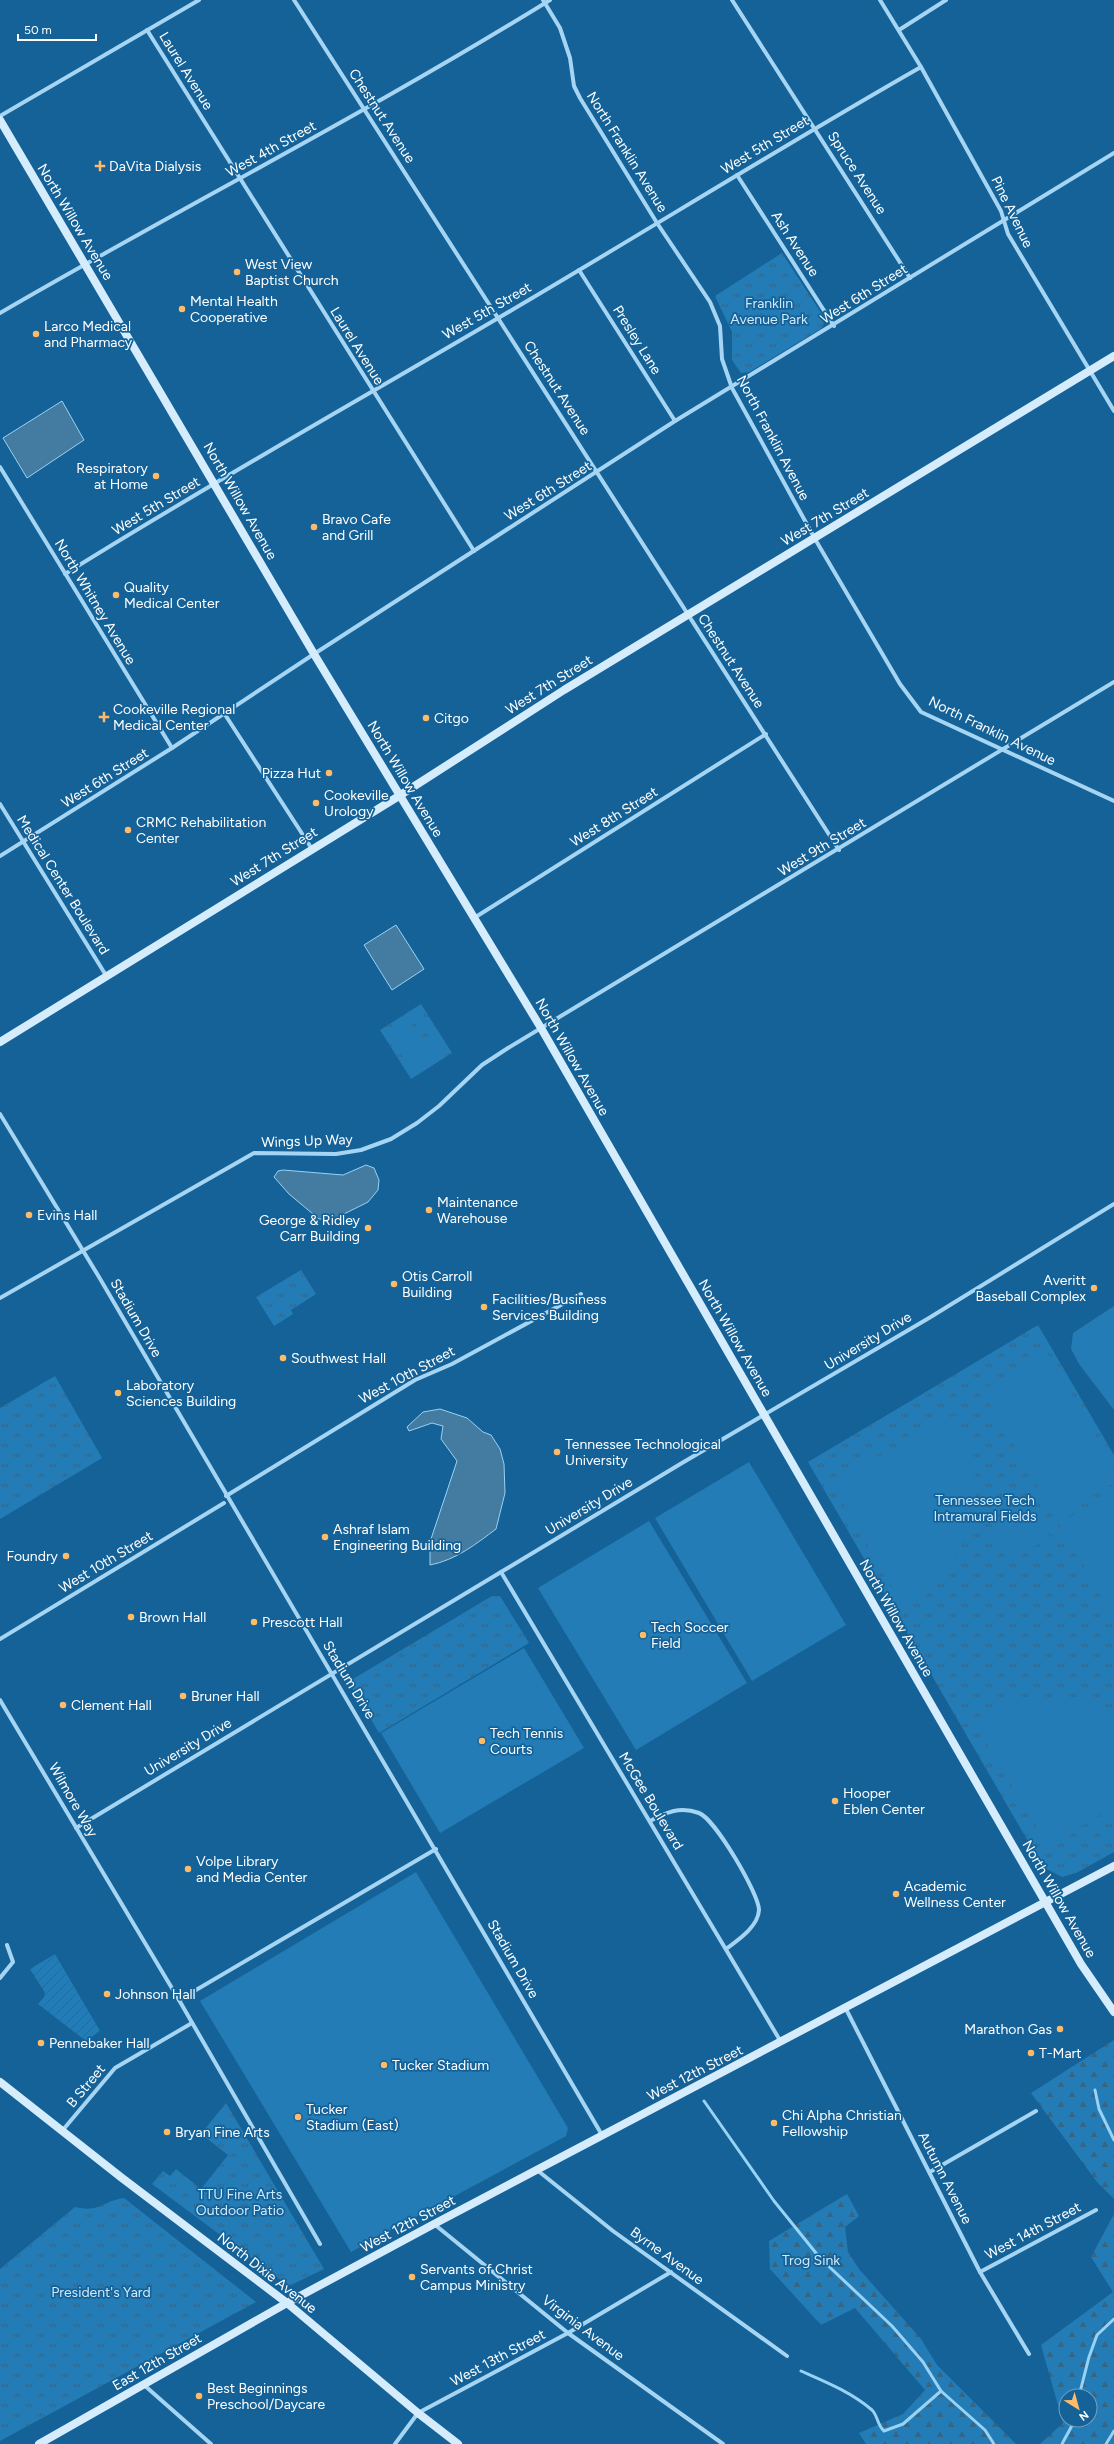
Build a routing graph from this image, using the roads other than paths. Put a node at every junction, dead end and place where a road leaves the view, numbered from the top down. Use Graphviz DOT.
graph roads {
  1 [pos="199,0"];
  2 [pos="294,0"];
  3 [pos="550,0"];
  4 [pos="732,0"];
  5 [pos="880,0"];
  6 [pos="946,0"];
  7 [pos="544,2"];
  8 [pos="147,30"];
  9 [pos="899,30"];
  10 [pos="921,67"];
  11 [pos="364,109"];
  12 [pos="0,116"];
  13 [pos="0,120"];
  14 [pos="815,128"];
  15 [pos="1114,153"];
  16 [pos="737,175"];
  17 [pos="241,179"];
  18 [pos="657,222"];
  19 [pos="1003,222"];
  20 [pos="85,263"];
  21 [pos="580,270"];
  22 [pos="910,278"];
  23 [pos="0,313"];
  24 [pos="499,318"];
  25 [pos="834,326"];
  26 [pos="1114,356"];
  27 [pos="1089,371"];
  28 [pos="732,388"];
  29 [pos="372,391"];
  30 [pos="1114,411"];
  31 [pos="675,421"];
  32 [pos="0,467"];
  33 [pos="598,472"];
  34 [pos="214,483"];
  35 [pos="815,538"];
  36 [pos="474,551"];
  37 [pos="65,574"];
  38 [pos="688,616"];
  39 [pos="314,654"];
  40 [pos="1114,682"];
  41 [pos="224,713"];
  42 [pos="766,734"];
  43 [pos="172,748"];
  44 [pos="1003,750"];
  45 [pos="399,796"];
  46 [pos="1114,801"];
  47 [pos="0,804"];
  48 [pos="23,842"];
  49 [pos="312,849"];
  50 [pos="839,850"];
  51 [pos="0,856"];
  52 [pos="474,918"];
  53 [pos="107,977"];
  54 [pos="541,1028"];
  55 [pos="0,1042"];
  56 [pos="0,1114"];
  57 [pos="1114,1204"];
  58 [pos="84,1251"];
  59 [pos="581,1294"];
  60 [pos="0,1298"];
  61 [pos="764,1415"];
  62 [pos="226,1496"];
  63 [pos="224,1503"];
  64 [pos="501,1572"];
  65 [pos="0,1640"];
  66 [pos="333,1673"];
  67 [pos="0,1700"];
  68 [pos="650,1821"];
  69 [pos="76,1828"];
  70 [pos="436,1849"];
  71 [pos="1114,1866"];
  72 [pos="1045,1901"];
  73 [pos="7,1945"];
  74 [pos="726,1949"];
  75 [pos="0,1978"];
  76 [pos="179,2000"];
  77 [pos="846,2009"];
  78 [pos="1114,2012"];
  79 [pos="192,2022"];
  80 [pos="781,2042"];
  81 [pos="0,2082"];
  82 [pos="1036,2111"];
  83 [pos="62,2132"];
  84 [pos="602,2135"];
  85 [pos="537,2170"];
  86 [pos="930,2172"];
  87 [pos="1096,2210"];
  88 [pos="434,2224"];
  89 [pos="320,2244"];
  90 [pos="671,2272"];
  91 [pos="980,2272"];
  92 [pos="287,2303"];
  93 [pos="568,2333"];
  94 [pos="1029,2354"];
  95 [pos="787,2356"];
  96 [pos="143,2385"];
  97 [pos="418,2413"];
  98 [pos="38,2444"];
  99 [pos="211,2444"];
  100 [pos="395,2444"];
  101 [pos="458,2444"];
  102 [pos="723,2444"];
  1 -- 8 [label="street"];
  2 -- 11 [label="street, Chestnut Avenue"];
  3 -- 7 [label="street, West 4th Street"];
  4 -- 14 [label="street, Spruce Avenue"];
  5 -- 9 [label="street, Pine Avenue"];
  6 -- 9 [label="street"];
  7 -- 11 [label="street, West 4th Street"];
  7 -- 18 [label="street, North Franklin Avenue"];
  8 -- 12 [label="street"];
  8 -- 17 [label="street, Laurel Avenue"];
  9 -- 10 [label="street, Pine Avenue"];
  10 -- 14 [label="street, West 5th Street"];
  10 -- 19 [label="street, Pine Avenue"];
  11 -- 17 [label="street, West 4th Street"];
  11 -- 24 [label="street, Chestnut Avenue"];
  13 -- 20 [label="street, North Willow Avenue"];
  14 -- 16 [label="street, West 5th Street"];
  14 -- 22 [label="street, Spruce Avenue"];
  15 -- 19 [label="street, West 6th Street"];
  16 -- 18 [label="street, West 5th Street"];
  16 -- 25 [label="street, Ash Avenue"];
  17 -- 20 [label="street, West 4th Street"];
  17 -- 29 [label="street, Laurel Avenue"];
  18 -- 21 [label="street, West 5th Street"];
  18 -- 28 [label="street, North Franklin Avenue"];
  19 -- 22 [label="street, West 6th Street"];
  19 -- 27 [label="street, Pine Avenue"];
  20 -- 23 [label="street, West 4th Street"];
  20 -- 34 [label="street, North Willow Avenue"];
  21 -- 24 [label="street, West 5th Street"];
  21 -- 31 [label="street, Presley Lane"];
  22 -- 25 [label="street, West 6th Street"];
  24 -- 29 [label="street, West 5th Street"];
  24 -- 33 [label="street, Chestnut Avenue"];
  25 -- 28 [label="street, West 6th Street"];
  26 -- 27 [label="street, West 7th Street"];
  27 -- 30 [label="street, Pine Avenue"];
  27 -- 35 [label="street, West 7th Street"];
  28 -- 31 [label="street, West 6th Street"];
  28 -- 35 [label="street, North Franklin Avenue"];
  29 -- 34 [label="street, West 5th Street"];
  29 -- 36 [label="street, Laurel Avenue"];
  31 -- 33 [label="street, West 6th Street"];
  32 -- 37 [label="street, North Whitney Avenue"];
  33 -- 36 [label="street, West 6th Street"];
  33 -- 38 [label="street, Chestnut Avenue"];
  34 -- 37 [label="street, West 5th Street"];
  34 -- 39 [label="street, North Willow Avenue"];
  35 -- 38 [label="street, West 7th Street"];
  35 -- 44 [label="street, North Franklin Avenue"];
  36 -- 39 [label="street, West 6th Street"];
  37 -- 43 [label="street, North Whitney Avenue"];
  38 -- 42 [label="street, Chestnut Avenue"];
  38 -- 45 [label="street, West 7th Street"];
  39 -- 41 [label="street, West 6th Street"];
  39 -- 45 [label="street, North Willow Avenue"];
  40 -- 44 [label="street, West 9th Street"];
  41 -- 43 [label="street, West 6th Street"];
  41 -- 49 [label="street"];
  42 -- 50 [label="street, Chestnut Avenue"];
  42 -- 52 [label="street, West 8th Street"];
  43 -- 48 [label="street, West 6th Street"];
  44 -- 46 [label="street, North Franklin Avenue"];
  44 -- 50 [label="street, West 9th Street"];
  45 -- 49 [label="street, West 7th Street"];
  45 -- 52 [label="street, North Willow Avenue"];
  47 -- 48 [label="street, Medical Center Boulevard"];
  48 -- 51 [label="street, West 6th Street"];
  48 -- 53 [label="street, Medical Center Boulevard"];
  49 -- 53 [label="street, West 7th Street"];
  50 -- 54 [label="street, West 9th Street"];
  52 -- 54 [label="street, North Willow Avenue"];
  53 -- 55 [label="street, West 7th Street"];
  54 -- 58 [label="street, Wings Up Way"];
  54 -- 61 [label="street, North Willow Avenue"];
  56 -- 58 [label="street, Stadium Drive"];
  57 -- 61 [label="street, University Drive"];
  58 -- 60 [label="street, Wings Up Way"];
  58 -- 62 [label="street, Stadium Drive"];
  59 -- 62 [label="street, West 10th Street"];
  61 -- 64 [label="street, University Drive"];
  61 -- 72 [label="street, North Willow Avenue"];
  62 -- 66 [label="street, Stadium Drive"];
  63 -- 65 [label="street, West 10th Street"];
  64 -- 66 [label="street, University Drive"];
  64 -- 68 [label="street, McGee Boulevard"];
  66 -- 69 [label="street, University Drive"];
  66 -- 70 [label="street, Stadium Drive"];
  67 -- 69 [label="street, Wilmore Way"];
  68 -- 74 [label="street, McGee Boulevard"];
  68 -- 74 [label="street"];
  69 -- 76 [label="street, Wilmore Way"];
  70 -- 76 [label="street"];
  70 -- 84 [label="street, Stadium Drive"];
  71 -- 72 [label="street, West 12th Street"];
  72 -- 77 [label="street, West 12th Street"];
  72 -- 78 [label="street, North Willow Avenue"];
  73 -- 75 [label="street"];
  74 -- 80 [label="street, McGee Boulevard"];
  76 -- 79 [label="street, Wilmore Way"];
  77 -- 80 [label="street, West 12th Street"];
  77 -- 86 [label="street, Autumn Avenue"];
  79 -- 83 [label="street, B Street"];
  79 -- 89 [label="street, Wilmore Way"];
  80 -- 84 [label="street, West 12th Street"];
  81 -- 83 [label="street, North Dixie Avenue"];
  82 -- 86 [label="street"];
  83 -- 92 [label="street, North Dixie Avenue"];
  84 -- 85 [label="street, West 12th Street"];
  85 -- 88 [label="street, West 12th Street"];
  85 -- 90 [label="street, Byrne Avenue"];
  86 -- 91 [label="street, Autumn Avenue"];
  87 -- 91 [label="street, West 14th Street"];
  88 -- 92 [label="street, West 12th Street"];
  88 -- 93 [label="street, Virginia Avenue"];
  90 -- 93 [label="street, West 13th Street"];
  90 -- 95 [label="street, Byrne Avenue"];
  91 -- 94 [label="street, Autumn Avenue"];
  92 -- 96 [label="street, East 12th Street"];
  92 -- 97 [label="street, North Dixie Avenue"];
  93 -- 97 [label="street, West 13th Street"];
  93 -- 102 [label="street, Virginia Avenue"];
  96 -- 98 [label="street, East 12th Street"];
  96 -- 99 [label="street"];
  97 -- 100 [label="street"];
  97 -- 101 [label="street, North Dixie Avenue"];
}
